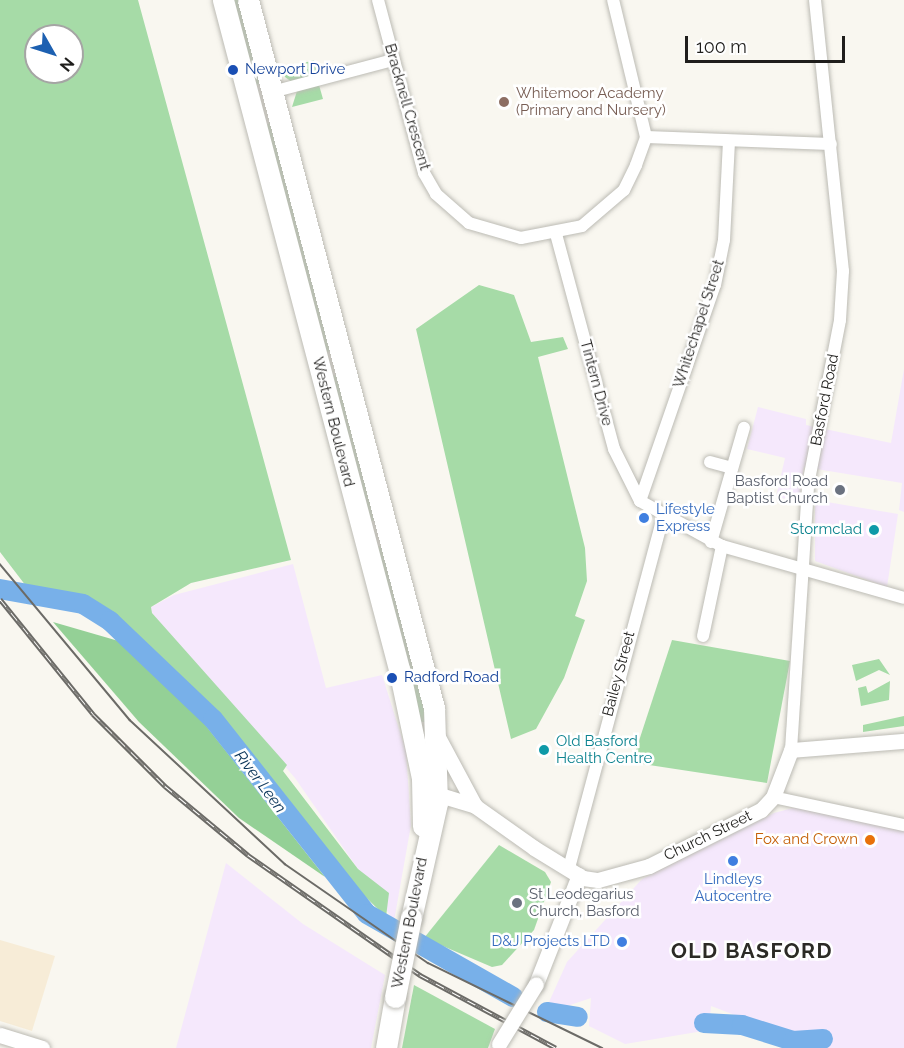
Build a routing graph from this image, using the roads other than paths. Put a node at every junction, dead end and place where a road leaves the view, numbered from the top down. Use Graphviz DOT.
graph roads {
  1 [pos="223,0"];
  2 [pos="249,0"];
  3 [pos="378,0"];
  4 [pos="815,0"];
  5 [pos="616,1"];
  6 [pos="393,60"];
  7 [pos="272,92"];
  8 [pos="248,96"];
  9 [pos="646,137"];
  10 [pos="729,141"];
  11 [pos="831,144"];
  12 [pos="556,234"];
  13 [pos="341,353"];
  14 [pos="317,359"];
  15 [pos="744,428"];
  16 [pos="710,462"];
  17 [pos="732,468"];
  18 [pos="640,501"];
  19 [pos="663,516"];
  20 [pos="387,529"];
  21 [pos="362,536"];
  22 [pos="716,544"];
  23 [pos="803,569"];
  24 [pos="904,598"];
  25 [pos="704,636"];
  26 [pos="438,737"];
  27 [pos="904,741"];
  28 [pos="791,750"];
  29 [pos="772,797"];
  30 [pos="437,803"];
  31 [pos="475,806"];
  32 [pos="904,825"];
  33 [pos="424,848"];
  34 [pos="574,872"];
  35 [pos="0,1035"];
  36 [pos="498,1046"];
  37 [pos="42,1048"];
  38 [pos="386,1048"];
  1 -- 8 [label="highway, Western Boulevard"];
  2 -- 7 [label="highway, Western Boulevard"];
  3 -- 6 [label="street, Bracknell Crescent"];
  4 -- 11 [label="street, Basford Road"];
  5 -- 9 [label="street"];
  6 -- 7 [label="street"];
  6 -- 12 [label="street, Bracknell Crescent"];
  7 -- 8 [label="highway"];
  7 -- 13 [label="highway, Western Boulevard"];
  8 -- 14 [label="highway, Western Boulevard"];
  9 -- 10 [label="street"];
  9 -- 12 [label="street, Bracknell Crescent"];
  10 -- 11 [label="street"];
  10 -- 18 [label="street, Whitechapel Street"];
  11 -- 23 [label="street, Basford Road"];
  12 -- 18 [label="street, Tintern Drive"];
  13 -- 14 [label="highway"];
  13 -- 20 [label="highway, Western Boulevard"];
  14 -- 21 [label="highway, Western Boulevard"];
  15 -- 17 [label="street"];
  16 -- 17 [label="street"];
  17 -- 22 [label="street"];
  18 -- 19 [label="street"];
  19 -- 22 [label="street"];
  19 -- 34 [label="street, Bailey Street"];
  20 -- 21 [label="highway"];
  20 -- 26 [label="highway, Western Boulevard"];
  21 -- 33 [label="highway, Western Boulevard"];
  22 -- 23 [label="street"];
  22 -- 25 [label="street"];
  23 -- 24 [label="street"];
  23 -- 28 [label="street, Basford Road"];
  26 -- 30 [label="highway, Western Boulevard"];
  26 -- 31 [label="street, Western Boulevard"];
  27 -- 28 [label="street"];
  28 -- 29 [label="street, Basford Road"];
  29 -- 32 [label="street"];
  29 -- 34 [label="street, Church Street"];
  30 -- 31 [label="street, Western Boulevard"];
  30 -- 33 [label="highway, Western Boulevard"];
  31 -- 34 [label="street, Western Boulevard"];
  33 -- 38 [label="highway, Western Boulevard, bridge"];
  34 -- 36 [label="street, bridge"];
  35 -- 37 [label="street"];
}
